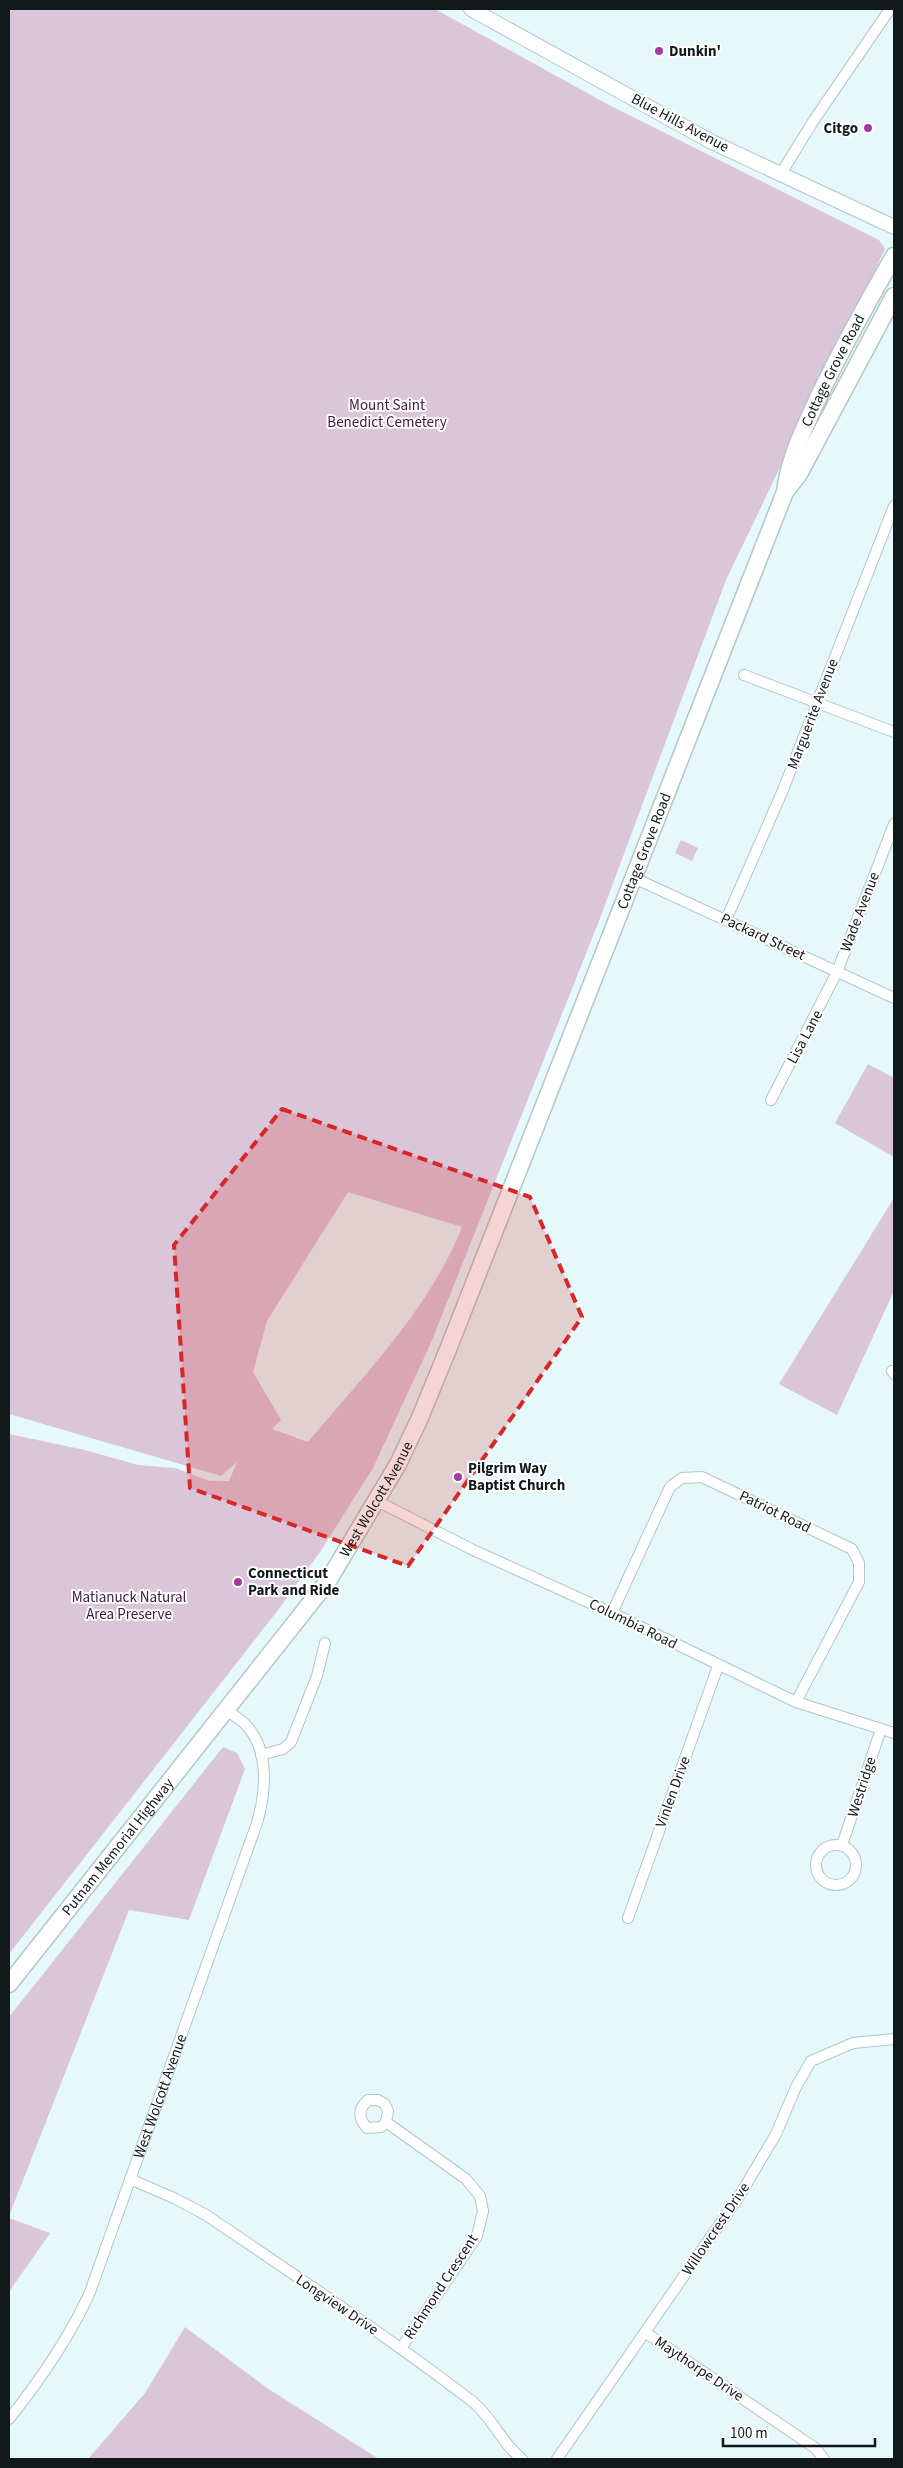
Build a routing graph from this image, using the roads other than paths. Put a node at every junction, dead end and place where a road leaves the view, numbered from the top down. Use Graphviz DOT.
graph roads {
  1 [pos="471,9"];
  2 [pos="890,9"];
  3 [pos="780,175"];
  4 [pos="894,227"];
  5 [pos="894,256"];
  6 [pos="894,296"];
  7 [pos="784,492"];
  8 [pos="894,506"];
  9 [pos="744,675"];
  10 [pos="817,702"];
  11 [pos="894,732"];
  12 [pos="894,824"];
  13 [pos="632,877"];
  14 [pos="726,920"];
  15 [pos="837,972"];
  16 [pos="894,998"];
  17 [pos="771,1100"];
  18 [pos="503,1208"];
  19 [pos="376,1501"];
  20 [pos="612,1613"];
  21 [pos="325,1643"];
  22 [pos="718,1666"];
  23 [pos="796,1702"];
  24 [pos="226,1710"];
  25 [pos="881,1729"];
  26 [pos="894,1734"];
  27 [pos="260,1755"];
  28 [pos="842,1845"];
  29 [pos="628,1918"];
  30 [pos="9,1984"];
  31 [pos="894,2039"];
  32 [pos="386,2122"];
  33 [pos="130,2179"];
  34 [pos="646,2333"];
  35 [pos="401,2348"];
  36 [pos="9,2419"];
  37 [pos="522,2459"];
  38 [pos="556,2459"];
  39 [pos="824,2459"];
  1 -- 3 [label="main road, Blue Hills Avenue"];
  2 -- 3 [label="street"];
  3 -- 4 [label="main road, Blue Hills Avenue"];
  5 -- 7 [label="main road, Cottage Grove Road"];
  6 -- 7 [label="main road, Cottage Grove Road"];
  7 -- 13 [label="main road, Cottage Grove Road"];
  8 -- 10 [label="street, Marguerite Avenue"];
  9 -- 10 [label="street"];
  10 -- 11 [label="street"];
  10 -- 14 [label="street, Marguerite Avenue"];
  12 -- 15 [label="street, Wade Avenue"];
  13 -- 14 [label="street, Packard Street"];
  13 -- 18 [label="main road, Cottage Grove Road"];
  14 -- 15 [label="street, Packard Street"];
  15 -- 16 [label="street, Packard Street"];
  15 -- 17 [label="street, Lisa Lane"];
  18 -- 19 [label="main road, West Wolcott Avenue"];
  19 -- 20 [label="street, Columbia Road"];
  19 -- 24 [label="main road, West Wolcott Avenue"];
  20 -- 22 [label="street, Columbia Road"];
  20 -- 23 [label="street, Patriot Road"];
  21 -- 27 [label="street"];
  22 -- 23 [label="street, Columbia Road"];
  22 -- 29 [label="street, Vinlen Drive"];
  23 -- 25 [label="street, Columbia Road"];
  24 -- 27 [label="street, West Wolcott Avenue"];
  24 -- 30 [label="main road, Putnam Memorial Highway"];
  25 -- 26 [label="street, Columbia Road"];
  25 -- 28 [label="street, Westridge"];
  27 -- 33 [label="street, West Wolcott Avenue"];
  28 -- 28 [label="street"];
  31 -- 34 [label="street, Willowcrest Drive"];
  32 -- 35 [label="street, Richmond Crescent"];
  33 -- 35 [label="street, Longview Drive"];
  33 -- 36 [label="street, West Wolcott Avenue"];
  34 -- 38 [label="street, Willowcrest Drive"];
  34 -- 39 [label="street, Maythorpe Drive"];
  35 -- 37 [label="street, Longview Drive"];
}
